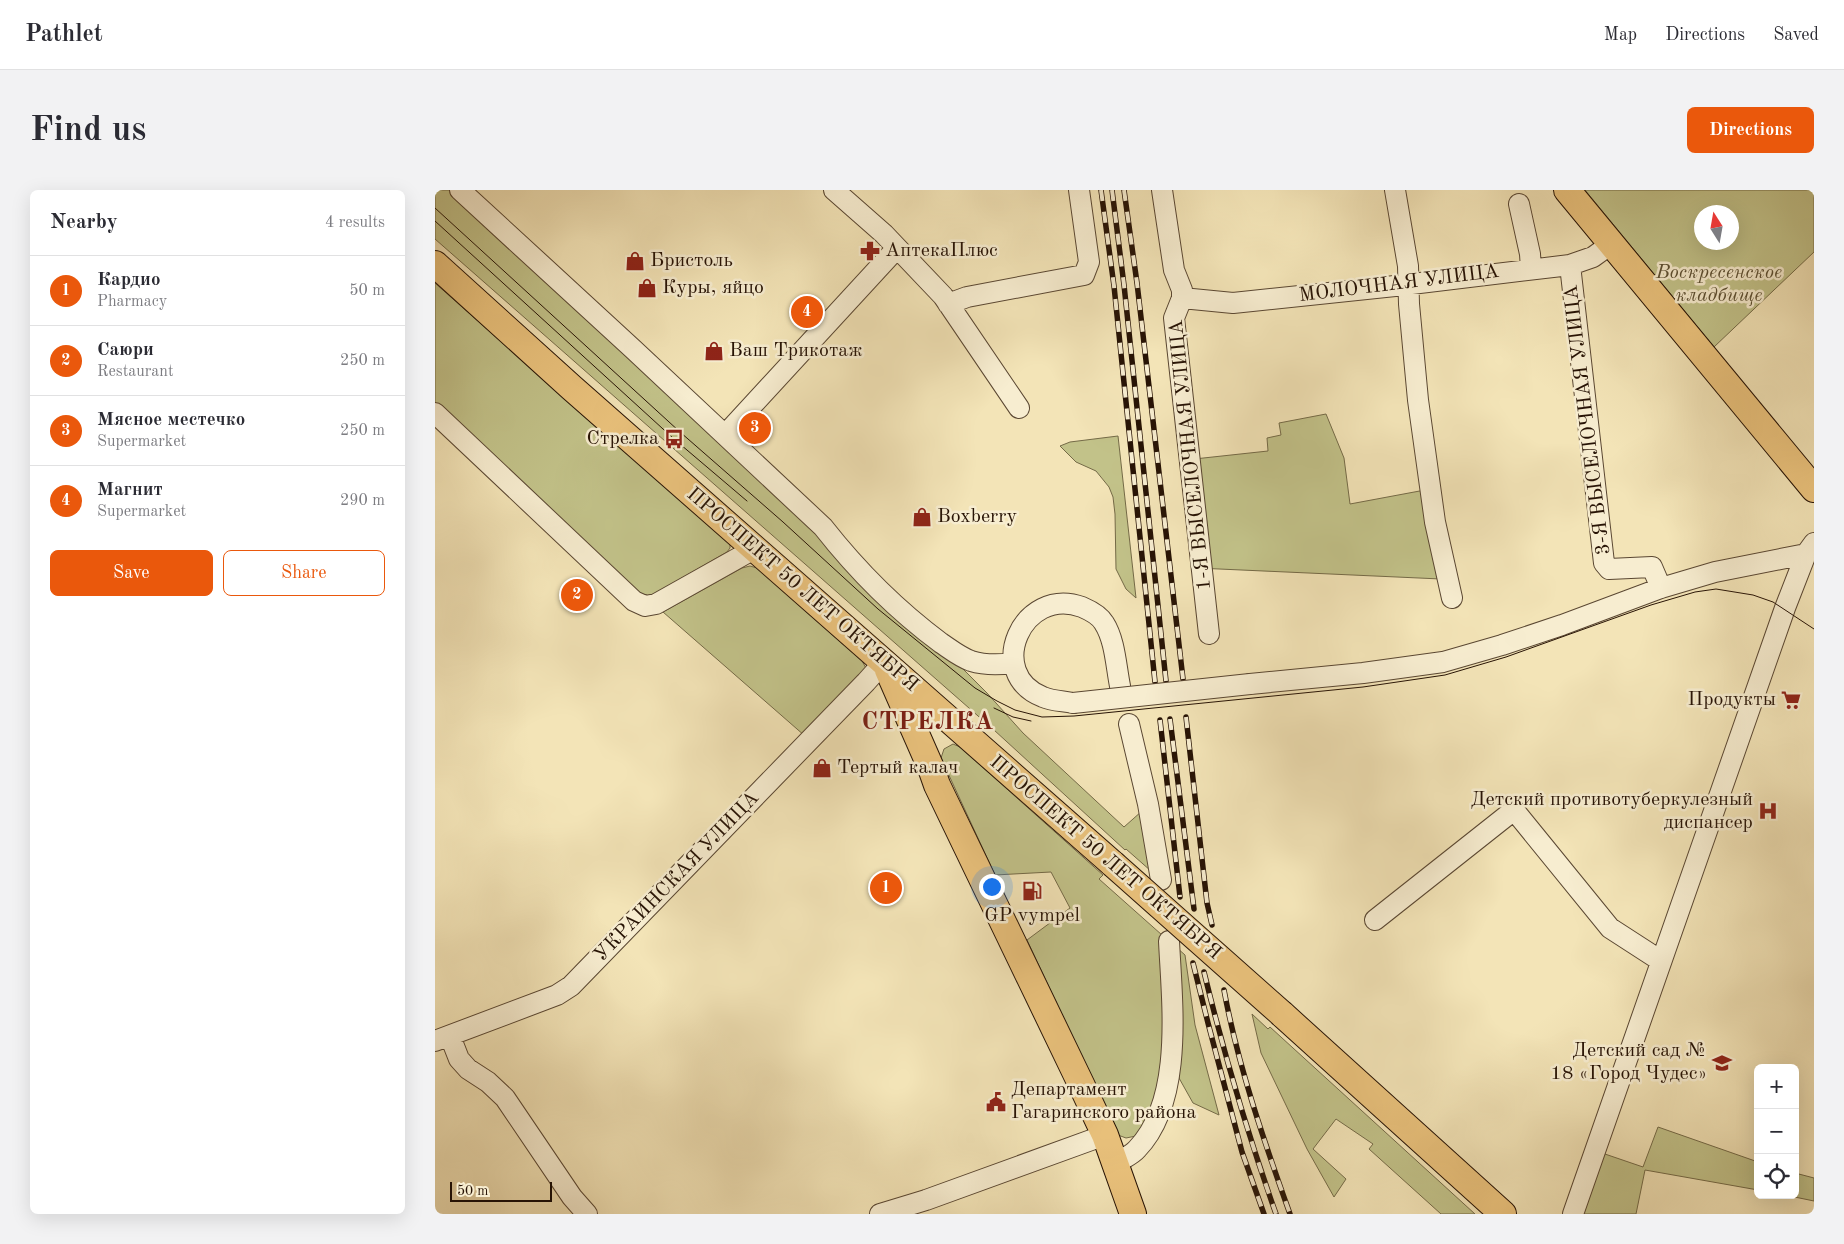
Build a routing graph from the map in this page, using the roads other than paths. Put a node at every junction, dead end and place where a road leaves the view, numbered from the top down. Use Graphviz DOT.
graph roads {
  1 [pos="460,190"];
  2 [pos="834,190"];
  3 [pos="1079,190"];
  4 [pos="1162,190"];
  5 [pos="1395,190"];
  6 [pos="1567,190"];
  7 [pos="1519,204"];
  8 [pos="1611,244"];
  9 [pos="897,248"];
  10 [pos="435,264"];
  11 [pos="1569,264"];
  12 [pos="1531,269"];
  13 [pos="1409,284"];
  14 [pos="1182,298"];
  15 [pos="949,304"];
  16 [pos="1019,408"];
  17 [pos="435,413"];
  18 [pos="725,435"];
  19 [pos="1814,489"];
  20 [pos="755,549"];
  21 [pos="1810,549"];
  22 [pos="1661,588"];
  23 [pos="1452,598"];
  24 [pos="1209,634"];
  25 [pos="884,662"];
  26 [pos="1013,663"];
  27 [pos="1120,686"];
  28 [pos="1129,724"];
  29 [pos="971,739"];
  30 [pos="931,768"];
  31 [pos="1161,880"];
  32 [pos="1375,920"];
  33 [pos="1169,941"];
  34 [pos="1661,961"];
  35 [pos="442,1038"];
  36 [pos="1105,1135"];
  37 [pos="1115,1164"];
  38 [pos="587,1214"];
  39 [pos="880,1214"];
  40 [pos="1133,1214"];
  41 [pos="1503,1214"];
  42 [pos="1573,1214"];
  1 -- 18 [label="street"];
  2 -- 9 [label="street"];
  3 -- 15 [label="street"];
  4 -- 14 [label="street, 1-Я ВЫСЕЛОЧНАЯ УЛИЦА"];
  5 -- 13 [label="street"];
  6 -- 8 [label="main road"];
  7 -- 12 [label="street"];
  8 -- 11 [label="street, МОЛОЧНАЯ УЛИЦА"];
  8 -- 19 [label="main road"];
  9 -- 15 [label="street"];
  9 -- 18 [label="street"];
  10 -- 20 [label="main road, ПРОСПЕКТ 50 ЛЕТ ОКТЯБРЯ"];
  11 -- 12 [label="street, МОЛОЧНАЯ УЛИЦА"];
  11 -- 22 [label="street, 3-Я ВЫСЕЛОЧНАЯ УЛИЦА"];
  12 -- 13 [label="street, МОЛОЧНАЯ УЛИЦА"];
  13 -- 14 [label="street, МОЛОЧНАЯ УЛИЦА"];
  13 -- 23 [label="street"];
  14 -- 24 [label="street, 1-Я ВЫСЕЛОЧНАЯ УЛИЦА"];
  15 -- 16 [label="street"];
  17 -- 20 [label="street"];
  18 -- 26 [label="street"];
  20 -- 25 [label="main road, ПРОСПЕКТ 50 ЛЕТ ОКТЯБРЯ"];
  21 -- 22 [label="street"];
  21 -- 34 [label="street"];
  22 -- 26 [label="street, bridge"];
  25 -- 29 [label="main road, ПРОСПЕКТ 50 ЛЕТ ОКТЯБРЯ"];
  25 -- 30 [label="main road"];
  25 -- 35 [label="street, УКРАИНСКАЯ УЛИЦА"];
  26 -- 27 [label="street"];
  28 -- 31 [label="street"];
  29 -- 30 [label="main road"];
  29 -- 41 [label="main road, ПРОСПЕКТ 50 ЛЕТ ОКТЯБРЯ, bridge"];
  30 -- 36 [label="main road"];
  32 -- 34 [label="street"];
  33 -- 37 [label="street"];
  34 -- 42 [label="street"];
  35 -- 38 [label="street"];
  36 -- 37 [label="main road"];
  36 -- 39 [label="street"];
  37 -- 40 [label="main road"];
}
